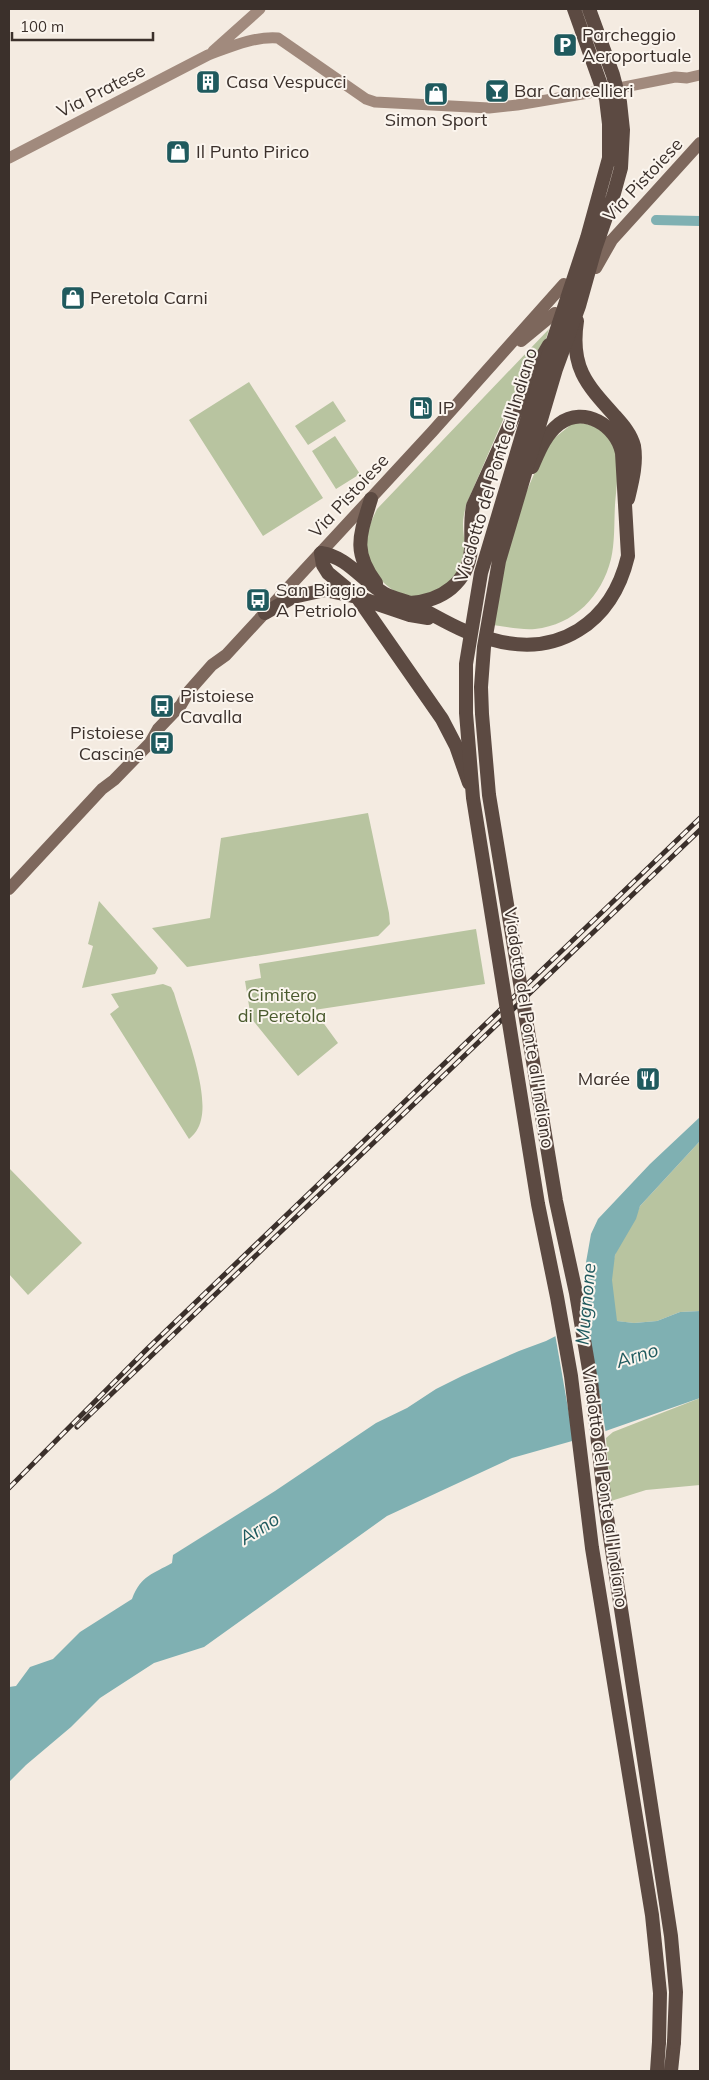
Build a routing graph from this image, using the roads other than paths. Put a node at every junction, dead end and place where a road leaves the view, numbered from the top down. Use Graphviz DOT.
graph roads {
  1 [pos="260,9"];
  2 [pos="574,9"];
  3 [pos="589,9"];
  4 [pos="208,55"];
  5 [pos="700,75"];
  6 [pos="619,88"];
  7 [pos="594,92"];
  8 [pos="700,143"];
  9 [pos="9,158"];
  10 [pos="596,268"];
  11 [pos="564,284"];
  12 [pos="579,306"];
  13 [pos="555,313"];
  14 [pos="554,336"];
  15 [pos="497,360"];
  16 [pos="628,474"];
  17 [pos="371,500"];
  18 [pos="516,503"];
  19 [pos="321,553"];
  20 [pos="384,594"];
  21 [pos="357,597"];
  22 [pos="409,603"];
  23 [pos="266,613"];
  24 [pos="442,621"];
  25 [pos="465,631"];
  26 [pos="490,639"];
  27 [pos="473,798"];
  28 [pos="9,888"];
  29 [pos="657,2071"];
  30 [pos="672,2071"];
  1 -- 4 [label="street, Via Pratese"];
  2 -- 14 [label="highway, Viadotto del Ponte all'Indiano, bridge"];
  3 -- 12 [label="highway, Viadotto del Ponte all'Indiano, bridge"];
  4 -- 7 [label="street, Via Pratese"];
  4 -- 9 [label="street, Via Pratese"];
  5 -- 6 [label="street"];
  8 -- 10 [label="main road, Via Pistoiese"];
  11 -- 15 [label="main road, Via Pistoiese"];
  12 -- 16 [label="highway, bridge"];
  12 -- 18 [label="highway, Viadotto del Ponte all'Indiano, bridge"];
  13 -- 15 [label="main road, Via Pistoiese"];
  14 -- 22 [label="highway, bridge"];
  14 -- 27 [label="highway, Viadotto del Ponte all'Indiano, bridge"];
  15 -- 17 [label="main road, Via Pistoiese"];
  16 -- 18 [label="highway, bridge"];
  16 -- 26 [label="highway"];
  17 -- 19 [label="main road, Via Pistoiese"];
  17 -- 20 [label="highway"];
  18 -- 30 [label="highway, Viadotto del Ponte all'Indiano, bridge"];
  19 -- 20 [label="highway"];
  19 -- 21 [label="highway"];
  19 -- 23 [label="main road, Via Pistoiese"];
  20 -- 22 [label="highway"];
  21 -- 23 [label="highway"];
  21 -- 24 [label="highway"];
  21 -- 27 [label="highway, bridge"];
  22 -- 24 [label="highway"];
  23 -- 28 [label="main road, Via Pistoiese"];
  24 -- 25 [label="highway"];
  27 -- 29 [label="highway, Viadotto del Ponte all'Indiano, bridge"];
}
